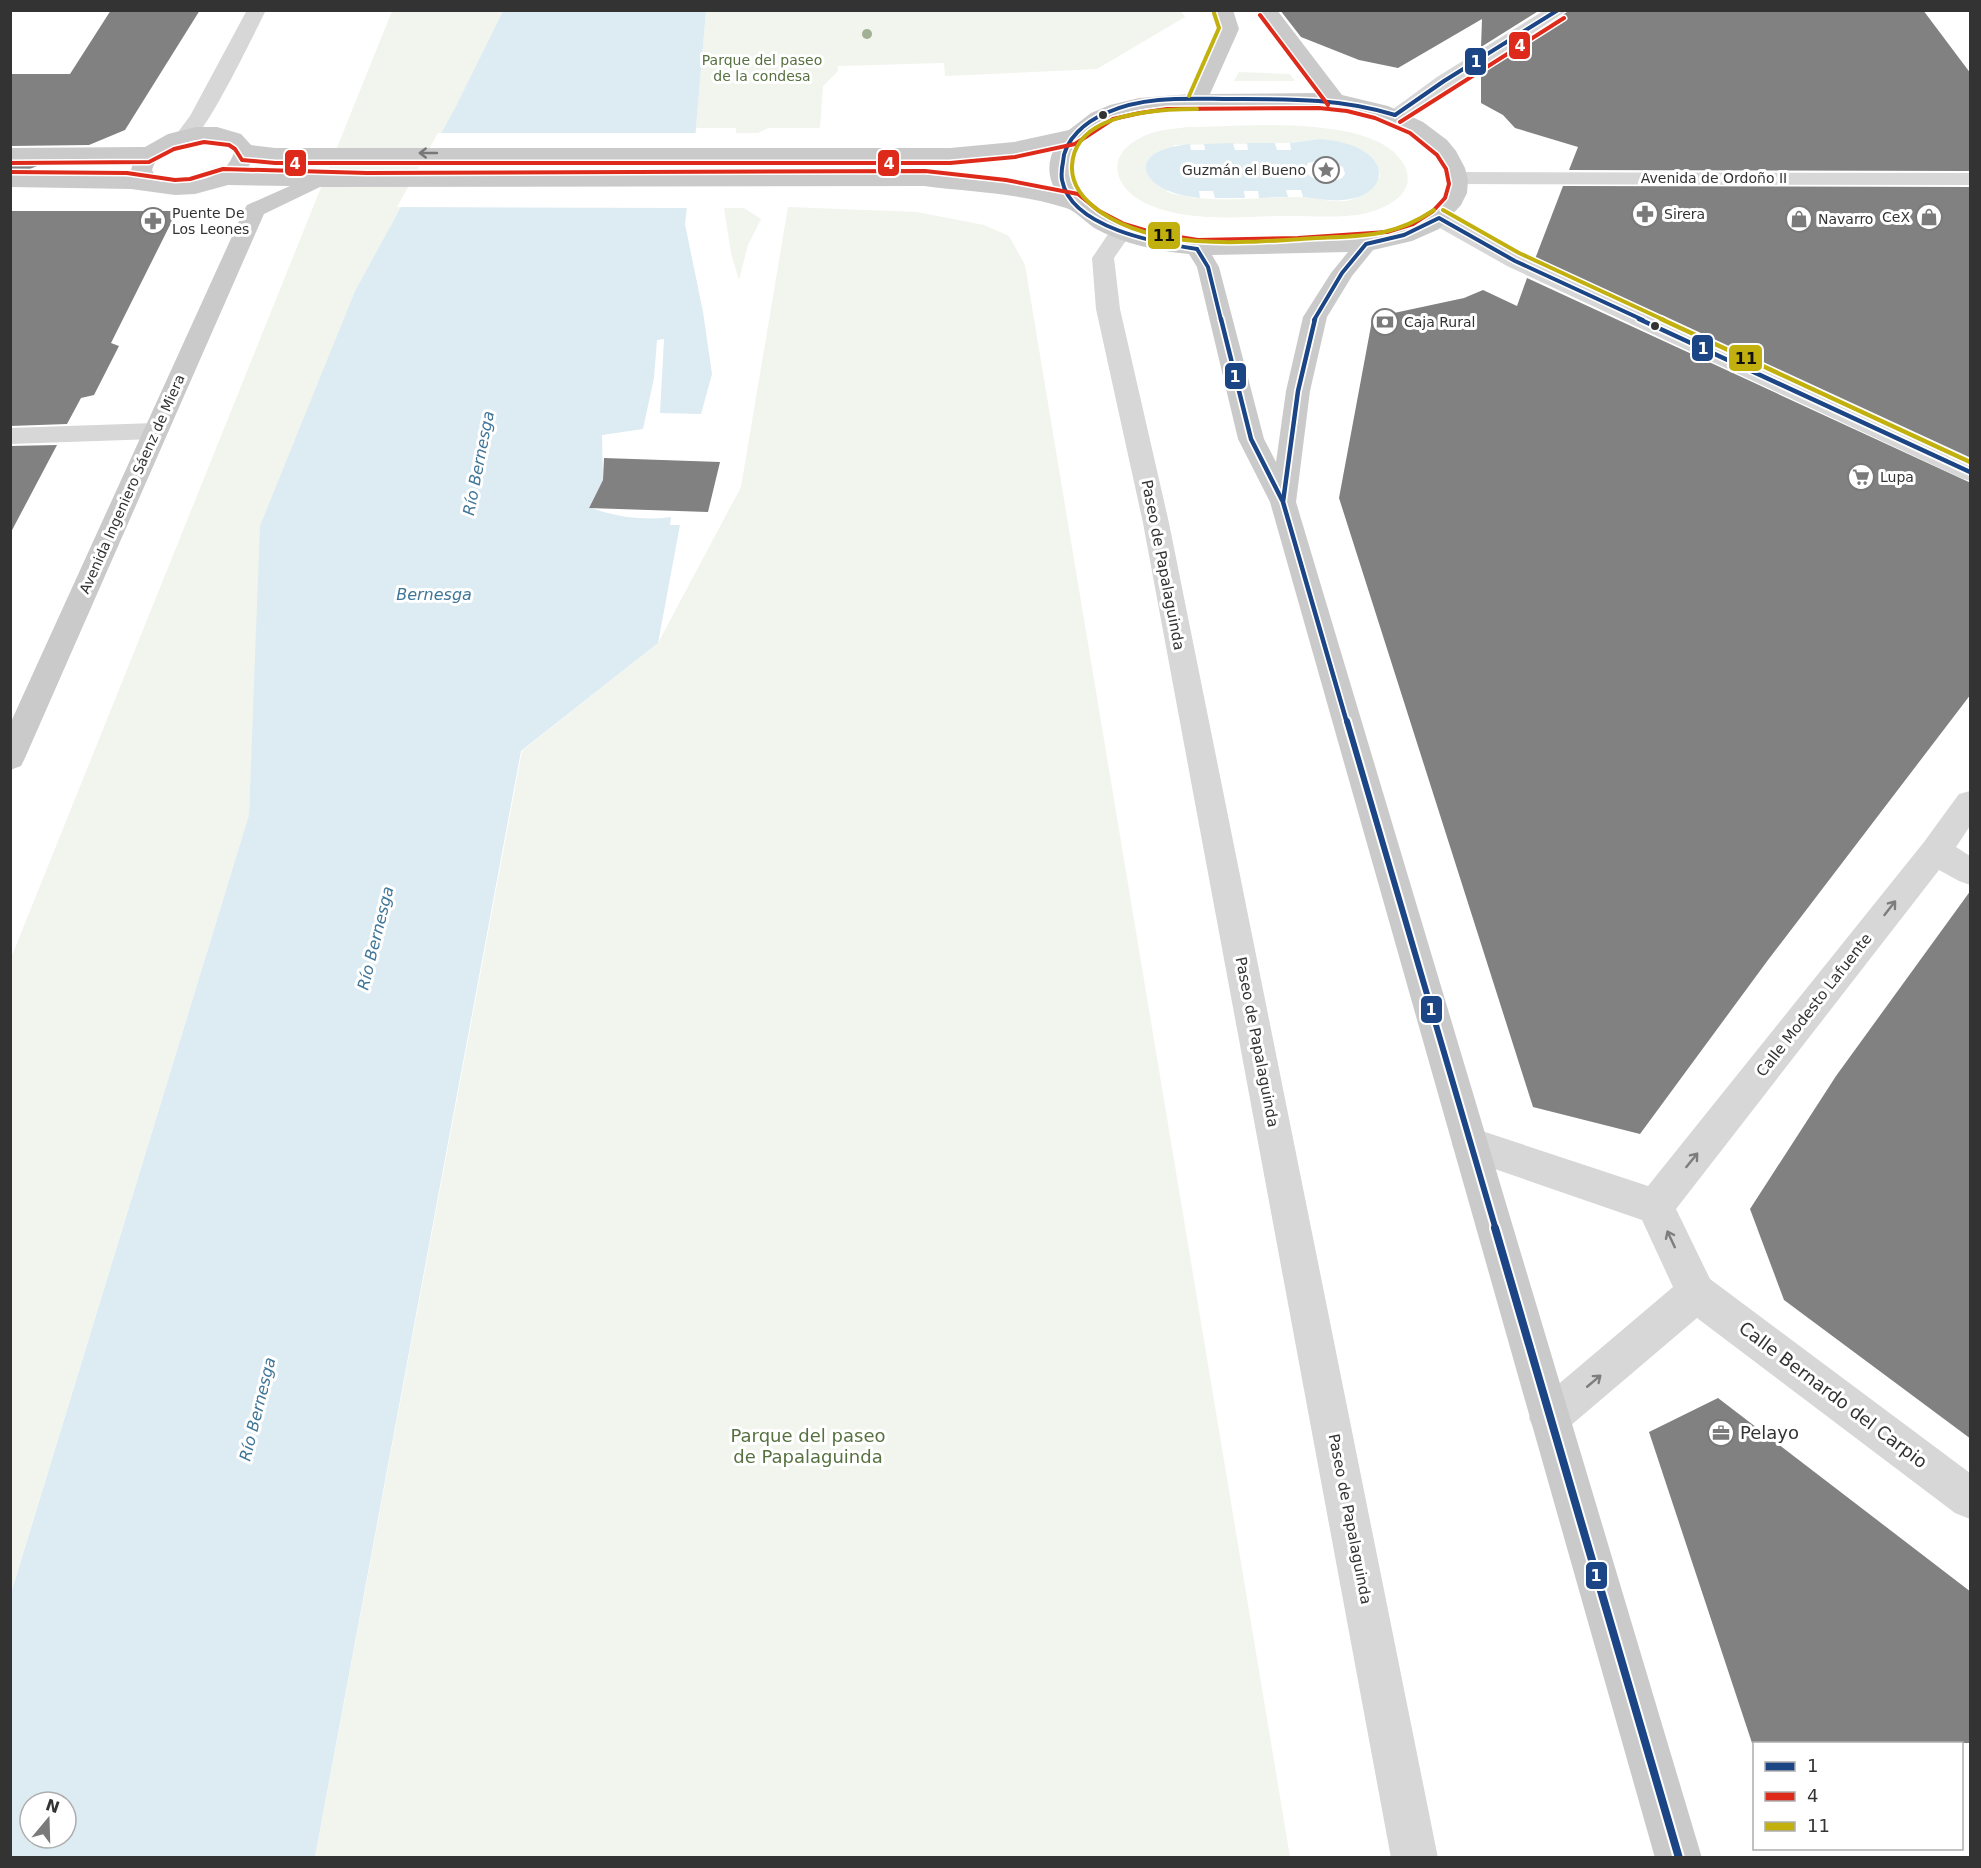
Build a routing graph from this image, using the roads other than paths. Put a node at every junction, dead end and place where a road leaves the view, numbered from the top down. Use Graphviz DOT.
graph roads {
  1 [pos="257,10"];
  2 [pos="1223,10"];
  3 [pos="1267,10"];
  4 [pos="1559,10"];
  5 [pos="1197,100"];
  6 [pos="1335,100"];
  7 [pos="1395,115"];
  8 [pos="1073,135"];
  9 [pos="185,136"];
  10 [pos="245,151"];
  11 [pos="148,153"];
  12 [pos="10,154"];
  13 [pos="1458,178"];
  14 [pos="1971,179"];
  15 [pos="10,181"];
  16 [pos="215,181"];
  17 [pos="321,181"];
  18 [pos="149,183"];
  19 [pos="1075,203"];
  20 [pos="255,210"];
  21 [pos="1439,218"];
  22 [pos="1121,232"];
  23 [pos="1366,244"];
  24 [pos="1197,249"];
  25 [pos="155,431"];
  26 [pos="10,436"];
  27 [pos="1971,472"];
  28 [pos="1283,502"];
  29 [pos="10,758"];
  30 [pos="1971,803"];
  31 [pos="1935,850"];
  32 [pos="1971,872"];
  33 [pos="1470,1144"];
  34 [pos="1655,1206"];
  35 [pos="1696,1293"];
  36 [pos="1549,1418"];
  37 [pos="1971,1498"];
  38 [pos="1415,1857"];
  39 [pos="1679,1857"];
  1 -- 9 [label="street"];
  2 -- 5 [label="main road"];
  3 -- 6 [label="main road"];
  4 -- 7 [label="street"];
  5 -- 6 [label="main road"];
  5 -- 8 [label="main road"];
  6 -- 7 [label="main road"];
  7 -- 13 [label="main road"];
  8 -- 10 [label="main road, one-way"];
  8 -- 19 [label="main road"];
  9 -- 10 [label="main road"];
  9 -- 11 [label="main road"];
  10 -- 16 [label="main road"];
  11 -- 12 [label="main road"];
  11 -- 18 [label="main road"];
  13 -- 14 [label="street, Avenida de Ordoño II"];
  13 -- 21 [label="main road"];
  15 -- 18 [label="main road"];
  16 -- 17 [label="main road"];
  16 -- 18 [label="main road"];
  16 -- 20 [label="main road"];
  17 -- 19 [label="main road"];
  17 -- 20 [label="main road"];
  19 -- 22 [label="main road"];
  20 -- 25 [label="main road, Avenida Ingeniero Sáenz de Miera"];
  21 -- 23 [label="main road"];
  21 -- 27 [label="street"];
  22 -- 24 [label="main road"];
  22 -- 38 [label="street, Paseo de Papalaguinda"];
  23 -- 24 [label="main road"];
  23 -- 28 [label="main road"];
  24 -- 28 [label="main road"];
  25 -- 26 [label="street"];
  25 -- 29 [label="main road, Avenida Ingeniero Sáenz de Miera"];
  28 -- 33 [label="main road"];
  30 -- 31 [label="street, Calle Modesto Lafuente"];
  31 -- 32 [label="street"];
  34 -- 31 [label="street, Calle Modesto Lafuente, one-way"];
  33 -- 34 [label="street"];
  33 -- 36 [label="main road"];
  35 -- 34 [label="street, one-way"];
  36 -- 35 [label="street, one-way"];
  35 -- 37 [label="street, Calle Bernardo del Carpio"];
  36 -- 39 [label="main road"];
}
